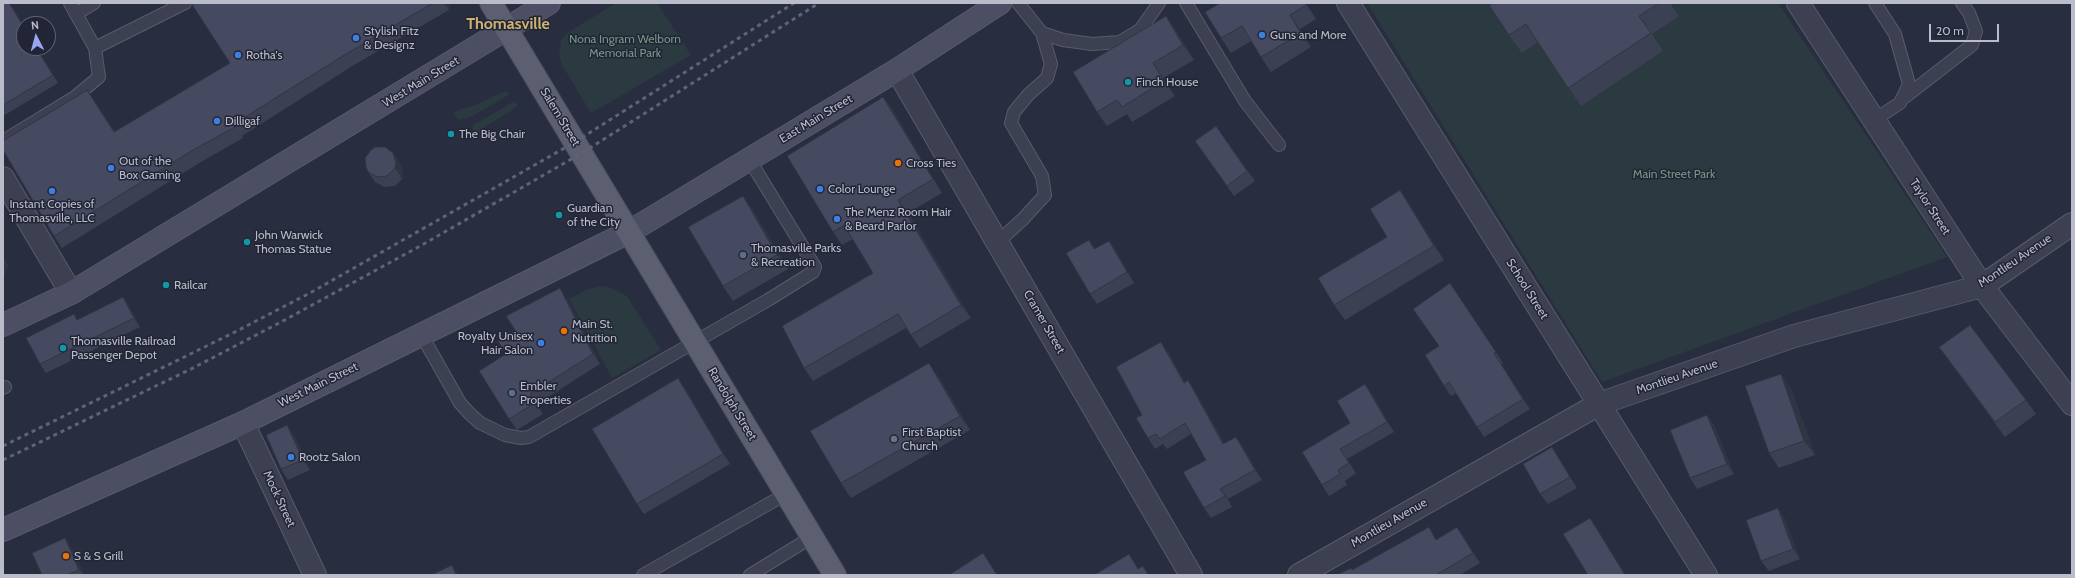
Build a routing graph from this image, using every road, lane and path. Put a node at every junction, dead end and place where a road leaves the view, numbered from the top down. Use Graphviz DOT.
graph roads {
  1 [pos="70,3"];
  2 [pos="94,3"];
  3 [pos="184,3"];
  4 [pos="492,3"];
  5 [pos="549,3"];
  6 [pos="1000,3"];
  7 [pos="1018,3"];
  8 [pos="1159,3"];
  9 [pos="1186,3"];
  10 [pos="1348,3"];
  11 [pos="1798,3"];
  12 [pos="1875,3"];
  13 [pos="1962,3"];
  14 [pos="76,14"];
  15 [pos="507,29"];
  16 [pos="1042,33"];
  17 [pos="95,48"];
  18 [pos="897,70"];
  19 [pos="1904,98"];
  20 [pos="1874,120"];
  21 [pos="3,140"];
  22 [pos="1279,145"];
  23 [pos="748,160"];
  24 [pos="3,178"];
  25 [pos="2072,224"];
  26 [pos="629,232"];
  27 [pos="998,242"];
  28 [pos="1982,286"];
  29 [pos="71,293"];
  30 [pos="3,325"];
  31 [pos="421,334"];
  32 [pos="695,342"];
  33 [pos="1599,404"];
  34 [pos="2072,404"];
  35 [pos="243,423"];
  36 [pos="786,494"];
  37 [pos="3,530"];
  38 [pos="812,537"];
  39 [pos="315,575"];
  40 [pos="643,575"];
  41 [pos="750,575"];
  42 [pos="835,575"];
  43 [pos="1191,575"];
  44 [pos="1299,575"];
  45 [pos="1706,575"];
  1 -- 14 [label="lane"];
  2 -- 14 [label="lane"];
  3 -- 17 [label="lane"];
  4 -- 15 [label="main road, Salem Street"];
  5 -- 15 [label="street"];
  6 -- 18 [label="street, East Main Street"];
  7 -- 16 [label="lane"];
  8 -- 16 [label="lane"];
  9 -- 22 [label="lane"];
  10 -- 33 [label="street, School Street"];
  11 -- 20 [label="street, Taylor Street"];
  12 -- 19 [label="lane"];
  13 -- 19 [label="lane"];
  14 -- 17 [label="lane"];
  15 -- 26 [label="main road, Salem Street"];
  15 -- 29 [label="street, West Main Street"];
  16 -- 27 [label="lane"];
  17 -- 21 [label="lane"];
  18 -- 23 [label="street, East Main Street"];
  18 -- 27 [label="street, Cramer Street"];
  19 -- 20 [label="lane"];
  20 -- 28 [label="street, Taylor Street"];
  23 -- 26 [label="street, East Main Street"];
  23 -- 32 [label="lane"];
  24 -- 29 [label="street"];
  25 -- 28 [label="street, Montlieu Avenue"];
  26 -- 31 [label="street, West Main Street"];
  26 -- 32 [label="main road, Randolph Street"];
  27 -- 43 [label="street, Cramer Street"];
  28 -- 33 [label="street, Montlieu Avenue"];
  28 -- 34 [label="street, Taylor Street"];
  29 -- 30 [label="street, West Main Street"];
  31 -- 32 [label="lane"];
  31 -- 35 [label="street, West Main Street"];
  32 -- 36 [label="main road, Randolph Street"];
  33 -- 44 [label="street, Montlieu Avenue"];
  33 -- 45 [label="street, School Street"];
  35 -- 37 [label="street, West Main Street"];
  35 -- 39 [label="street, Mock Street"];
  36 -- 38 [label="main road, Randolph Street"];
  36 -- 40 [label="lane"];
  38 -- 41 [label="lane"];
  38 -- 42 [label="main road, Randolph Street"];
}
